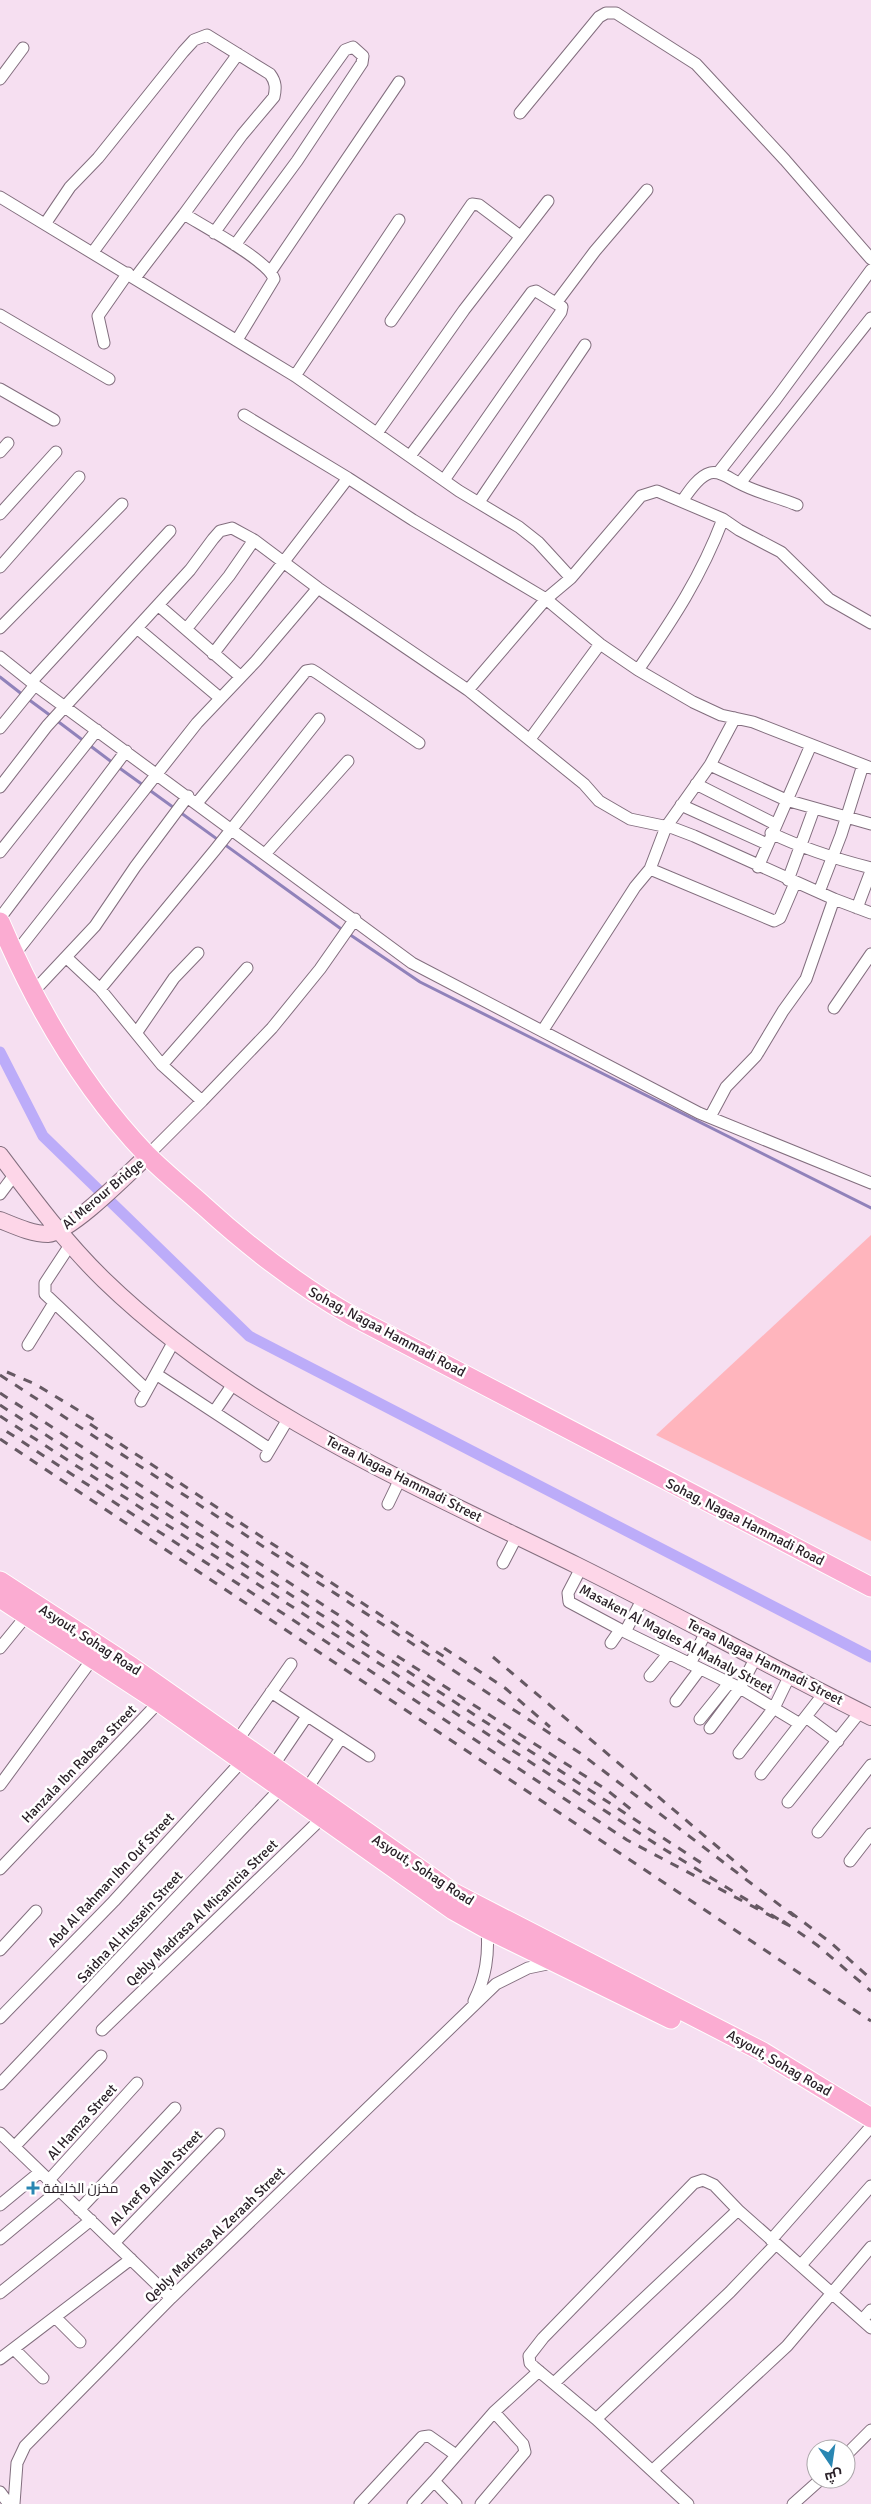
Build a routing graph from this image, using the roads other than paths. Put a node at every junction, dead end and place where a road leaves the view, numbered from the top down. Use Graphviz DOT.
graph roads {
  1 [pos="24,48"];
  2 [pos="238,54"];
  3 [pos="0,79"];
  4 [pos="399,82"];
  5 [pos="520,113"];
  6 [pos="647,190"];
  7 [pos="0,197"];
  8 [pos="548,201"];
  9 [pos="184,214"];
  10 [pos="399,220"];
  11 [pos="44,224"];
  12 [pos="214,233"];
  13 [pos="520,236"];
  14 [pos="235,245"];
  15 [pos="93,252"];
  16 [pos="871,259"];
  17 [pos="871,270"];
  18 [pos="271,271"];
  19 [pos="132,276"];
  20 [pos="556,303"];
  21 [pos="0,315"];
  22 [pos="871,318"];
  23 [pos="391,321"];
  24 [pos="237,340"];
  25 [pos="104,343"];
  26 [pos="585,345"];
  27 [pos="295,376"];
  28 [pos="109,379"];
  29 [pos="0,389"];
  30 [pos="244,415"];
  31 [pos="54,420"];
  32 [pos="377,433"];
  33 [pos="8,443"];
  34 [pos="0,452"];
  35 [pos="56,452"];
  36 [pos="410,456"];
  37 [pos="718,473"];
  38 [pos="79,477"];
  39 [pos="348,478"];
  40 [pos="444,480"];
  41 [pos="740,483"];
  42 [pos="683,500"];
  43 [pos="479,502"];
  44 [pos="122,504"];
  45 [pos="797,505"];
  46 [pos="0,514"];
  47 [pos="723,519"];
  48 [pos="170,531"];
  49 [pos="254,540"];
  50 [pos="285,562"];
  51 [pos="0,567"];
  52 [pos="571,578"];
  53 [pos="318,588"];
  54 [pos="546,599"];
  55 [pos="158,605"];
  56 [pos="871,623"];
  57 [pos="0,628"];
  58 [pos="137,628"];
  59 [pos="187,628"];
  60 [pos="600,644"];
  61 [pos="213,654"];
  62 [pos="2,663"];
  63 [pos="638,670"];
  64 [pos="241,677"];
  65 [pos="33,683"];
  66 [pos="468,690"];
  67 [pos="220,698"];
  68 [pos="65,706"];
  69 [pos="735,718"];
  70 [pos="319,719"];
  71 [pos="0,728"];
  72 [pos="97,730"];
  73 [pos="530,739"];
  74 [pos="419,743"];
  75 [pos="812,745"];
  76 [pos="126,751"];
  77 [pos="348,761"];
  78 [pos="710,765"];
  79 [pos="867,766"];
  80 [pos="158,773"];
  81 [pos="696,784"];
  82 [pos="0,787"];
  83 [pos="192,799"];
  84 [pos="786,800"];
  85 [pos="681,805"];
  86 [pos="814,809"];
  87 [pos="845,818"];
  88 [pos="871,824"];
  89 [pos="666,827"];
  90 [pos="231,828"];
  91 [pos="771,834"];
  92 [pos="801,848"];
  93 [pos="0,852"];
  94 [pos="265,854"];
  95 [pos="831,858"];
  96 [pos="758,866"];
  97 [pos="650,869"];
  98 [pos="871,870"];
  99 [pos="792,881"];
  100 [pos="819,892"];
  101 [pos="834,899"];
  102 [pos="858,908"];
  103 [pos="871,913"];
  104 [pos="0,918"];
  105 [pos="355,919"];
  106 [pos="0,922"];
  107 [pos="198,952"];
  108 [pos="871,954"];
  109 [pos="14,955"];
  110 [pos="67,958"];
  111 [pos="247,968"];
  112 [pos="100,989"];
  113 [pos="33,992"];
  114 [pos="834,1008"];
  115 [pos="543,1030"];
  116 [pos="137,1032"];
  117 [pos="162,1065"];
  118 [pos="202,1101"];
  119 [pos="710,1117"];
  120 [pos="0,1155"];
  121 [pos="148,1155"];
  122 [pos="15,1174"];
  123 [pos="871,1183"];
  124 [pos="0,1194"];
  125 [pos="0,1220"];
  126 [pos="58,1232"];
  127 [pos="70,1245"];
  128 [pos="54,1303"];
  129 [pos="174,1341"];
  130 [pos="28,1345"];
  131 [pos="156,1374"];
  132 [pos="233,1384"];
  133 [pos="147,1390"];
  134 [pos="141,1400"];
  135 [pos="214,1412"];
  136 [pos="288,1419"];
  137 [pos="400,1479"];
  138 [pos="388,1504"];
  139 [pos="517,1536"];
  140 [pos="503,1563"];
  141 [pos="581,1568"];
  142 [pos="0,1582"];
  143 [pos="871,1587"];
  144 [pos="0,1598"];
  145 [pos="642,1600"];
  146 [pos="27,1615"];
  147 [pos="622,1631"];
  148 [pos="706,1632"];
  149 [pos="611,1643"];
  150 [pos="0,1648"];
  151 [pos="668,1654"];
  152 [pos="756,1657"];
  153 [pos="93,1658"];
  154 [pos="291,1664"];
  155 [pos="695,1667"];
  156 [pos="790,1675"];
  157 [pos="650,1676"];
  158 [pos="729,1683"];
  159 [pos="740,1688"];
  160 [pos="271,1692"];
  161 [pos="825,1692"];
  162 [pos="676,1700"];
  163 [pos="159,1702"];
  164 [pos="774,1708"];
  165 [pos="865,1714"];
  166 [pos="307,1716"];
  167 [pos="700,1719"];
  168 [pos="803,1720"];
  169 [pos="710,1728"];
  170 [pos="341,1738"];
  171 [pos="237,1741"];
  172 [pos="838,1741"];
  173 [pos="739,1753"];
  174 [pos="369,1756"];
  175 [pos="242,1761"];
  176 [pos="871,1765"];
  177 [pos="273,1766"];
  178 [pos="761,1774"];
  179 [pos="0,1785"];
  180 [pos="281,1788"];
  181 [pos="306,1790"];
  182 [pos="788,1802"];
  183 [pos="322,1818"];
  184 [pos="818,1832"];
  185 [pos="871,1834"];
  186 [pos="850,1861"];
  187 [pos="0,1869"];
  188 [pos="36,1910"];
  189 [pos="491,1922"];
  190 [pos="0,1950"];
  191 [pos="554,1962"];
  192 [pos="471,2007"];
  193 [pos="0,2018"];
  194 [pos="102,2030"];
  195 [pos="101,2056"];
  196 [pos="137,2083"];
  197 [pos="0,2084"];
  198 [pos="175,2108"];
  199 [pos="870,2127"];
  200 [pos="0,2133"];
  201 [pos="219,2134"];
  202 [pos="14,2146"];
  203 [pos="40,2172"];
  204 [pos="49,2180"];
  205 [pos="871,2186"];
  206 [pos="59,2190"];
  207 [pos="0,2205"];
  208 [pos="79,2210"];
  209 [pos="738,2210"];
  210 [pos="91,2220"];
  211 [pos="0,2240"];
  212 [pos="774,2242"];
  213 [pos="114,2243"];
  214 [pos="871,2246"];
  215 [pos="131,2259"];
  216 [pos="801,2265"];
  217 [pos="0,2293"];
  218 [pos="832,2294"];
  219 [pos="171,2298"];
  220 [pos="871,2310"];
  221 [pos="55,2317"];
  222 [pos="862,2320"];
  223 [pos="871,2328"];
  224 [pos="80,2342"];
  225 [pos="14,2348"];
  226 [pos="0,2359"];
  227 [pos="539,2371"];
  228 [pos="43,2378"];
  229 [pos="554,2383"];
  230 [pos="494,2412"];
  231 [pos="596,2419"];
  232 [pos="871,2430"];
  233 [pos="856,2445"];
  234 [pos="456,2455"];
  235 [pos="653,2470"];
  236 [pos="434,2481"];
  237 [pos="810,2489"];
  238 [pos="0,2492"];
  239 [pos="8,2504"];
  240 [pos="14,2504"];
  241 [pos="360,2504"];
  242 [pos="413,2504"];
  243 [pos="456,2504"];
  244 [pos="481,2504"];
  245 [pos="688,2504"];
  246 [pos="793,2504"];
  1 -- 3 [label="street"];
  2 -- 9 [label="street"];
  2 -- 11 [label="street"];
  2 -- 15 [label="street"];
  4 -- 18 [label="street"];
  5 -- 16 [label="street"];
  6 -- 20 [label="street"];
  7 -- 11 [label="street"];
  8 -- 13 [label="street"];
  9 -- 12 [label="street"];
  9 -- 19 [label="street"];
  10 -- 27 [label="street"];
  11 -- 15 [label="street"];
  12 -- 14 [label="street"];
  12 -- 14 [label="street"];
  13 -- 23 [label="street"];
  13 -- 32 [label="street"];
  14 -- 18 [label="street"];
  15 -- 19 [label="street"];
  17 -- 37 [label="street"];
  18 -- 24 [label="street"];
  19 -- 24 [label="street"];
  19 -- 25 [label="street"];
  20 -- 36 [label="street"];
  20 -- 40 [label="street"];
  21 -- 28 [label="street"];
  22 -- 41 [label="street"];
  24 -- 27 [label="street"];
  26 -- 43 [label="street"];
  27 -- 32 [label="street"];
  29 -- 31 [label="street"];
  30 -- 39 [label="street"];
  32 -- 36 [label="street"];
  33 -- 34 [label="street"];
  35 -- 46 [label="street"];
  36 -- 40 [label="street"];
  37 -- 41 [label="street"];
  37 -- 42 [label="street"];
  38 -- 51 [label="street"];
  39 -- 50 [label="street"];
  39 -- 54 [label="street"];
  40 -- 43 [label="street"];
  41 -- 45 [label="street"];
  42 -- 47 [label="street"];
  42 -- 52 [label="street"];
  43 -- 52 [label="street"];
  44 -- 57 [label="street"];
  47 -- 56 [label="street"];
  47 -- 63 [label="street"];
  48 -- 65 [label="street"];
  49 -- 50 [label="street"];
  49 -- 55 [label="street"];
  49 -- 59 [label="street"];
  50 -- 53 [label="street"];
  50 -- 61 [label="street"];
  52 -- 54 [label="street"];
  53 -- 64 [label="street"];
  53 -- 66 [label="street"];
  54 -- 60 [label="street"];
  54 -- 66 [label="street"];
  55 -- 58 [label="street"];
  55 -- 59 [label="street"];
  58 -- 67 [label="street"];
  58 -- 68 [label="street"];
  59 -- 61 [label="street"];
  60 -- 63 [label="street"];
  60 -- 73 [label="street"];
  61 -- 64 [label="street"];
  62 -- 65 [label="street"];
  63 -- 69 [label="street"];
  64 -- 67 [label="street"];
  65 -- 68 [label="street"];
  65 -- 71 [label="street"];
  66 -- 73 [label="street"];
  67 -- 80 [label="street"];
  68 -- 72 [label="street"];
  68 -- 82 [label="street"];
  69 -- 75 [label="street"];
  69 -- 78 [label="street"];
  70 -- 90 [label="street"];
  72 -- 76 [label="street"];
  72 -- 93 [label="street"];
  73 -- 89 [label="street"];
  74 -- 83 [label="street"];
  75 -- 79 [label="street"];
  75 -- 84 [label="street"];
  76 -- 80 [label="street"];
  76 -- 104 [label="street"];
  77 -- 94 [label="street"];
  78 -- 81 [label="street"];
  78 -- 84 [label="street"];
  79 -- 87 [label="street"];
  80 -- 83 [label="street"];
  80 -- 109 [label="street"];
  81 -- 85 [label="street"];
  81 -- 91 [label="street"];
  83 -- 90 [label="street"];
  83 -- 110 [label="street"];
  84 -- 86 [label="street"];
  84 -- 91 [label="street"];
  85 -- 89 [label="street"];
  85 -- 91 [label="street"];
  86 -- 87 [label="street"];
  86 -- 92 [label="street"];
  87 -- 88 [label="street"];
  87 -- 95 [label="street"];
  89 -- 96 [label="street"];
  89 -- 97 [label="street"];
  90 -- 94 [label="street"];
  90 -- 112 [label="street"];
  91 -- 92 [label="street"];
  91 -- 96 [label="street"];
  92 -- 95 [label="street"];
  92 -- 99 [label="street"];
  94 -- 105 [label="street"];
  95 -- 98 [label="street"];
  95 -- 100 [label="street"];
  96 -- 99 [label="street"];
  97 -- 99 [label="street"];
  97 -- 115 [label="street"];
  98 -- 102 [label="street"];
  99 -- 100 [label="street"];
  100 -- 101 [label="street"];
  101 -- 102 [label="street"];
  101 -- 119 [label="street"];
  102 -- 103 [label="street"];
  105 -- 115 [label="street"];
  105 -- 118 [label="street"];
  106 -- 109 [label="main road, Sohag, Nagaa Hammadi Road"];
  107 -- 116 [label="street"];
  108 -- 114 [label="street"];
  109 -- 113 [label="main road, Sohag, Nagaa Hammadi Road"];
  110 -- 112 [label="street"];
  110 -- 113 [label="street"];
  111 -- 117 [label="street"];
  112 -- 116 [label="street"];
  113 -- 121 [label="main road, Sohag, Nagaa Hammadi Road"];
  115 -- 119 [label="street"];
  116 -- 117 [label="street"];
  117 -- 118 [label="street"];
  118 -- 121 [label="street"];
  119 -- 123 [label="street"];
  120 -- 122 [label="street, Teraa Nagaa Hammadi Street"];
  121 -- 126 [label="street, Al Merour Bridge"];
  121 -- 143 [label="main road, Sohag, Nagaa Hammadi Road"];
  122 -- 124 [label="street"];
  122 -- 126 [label="street, Teraa Nagaa Hammadi Street"];
  125 -- 126 [label="street"];
  126 -- 127 [label="street, Teraa Nagaa Hammadi Street"];
  127 -- 128 [label="street"];
  127 -- 129 [label="street, Teraa Nagaa Hammadi Street"];
  128 -- 130 [label="street"];
  128 -- 133 [label="street"];
  129 -- 131 [label="street"];
  129 -- 132 [label="street, Teraa Nagaa Hammadi Street"];
  131 -- 133 [label="street"];
  131 -- 135 [label="street"];
  132 -- 135 [label="street"];
  132 -- 136 [label="street, Teraa Nagaa Hammadi Street"];
  133 -- 134 [label="street"];
  135 -- 136 [label="street"];
  136 -- 137 [label="street, Teraa Nagaa Hammadi Street"];
  137 -- 138 [label="street"];
  137 -- 139 [label="street, Teraa Nagaa Hammadi Street"];
  139 -- 140 [label="street"];
  139 -- 141 [label="street, Teraa Nagaa Hammadi Street"];
  141 -- 145 [label="street, Teraa Nagaa Hammadi Street"];
  141 -- 147 [label="street, Masaken Al Magles Al Mahaly Street"];
  142 -- 171 [label="main road, Asyout, Sohag Road"];
  144 -- 146 [label="main road, Asyout, Sohag Road"];
  145 -- 147 [label="street"];
  145 -- 148 [label="street, Teraa Nagaa Hammadi Street"];
  146 -- 150 [label="street"];
  146 -- 153 [label="main road, Asyout, Sohag Road"];
  147 -- 149 [label="street"];
  147 -- 151 [label="street, Masaken Al Magles Al Mahaly Street"];
  148 -- 152 [label="street, Teraa Nagaa Hammadi Street"];
  148 -- 155 [label="street"];
  151 -- 155 [label="street, Masaken Al Magles Al Mahaly Street"];
  151 -- 157 [label="street"];
  152 -- 156 [label="street, Teraa Nagaa Hammadi Street"];
  152 -- 159 [label="street"];
  153 -- 163 [label="main road, Asyout, Sohag Road"];
  153 -- 179 [label="street"];
  154 -- 160 [label="street"];
  155 -- 158 [label="street, Masaken Al Magles Al Mahaly Street"];
  155 -- 162 [label="street"];
  156 -- 161 [label="street, Teraa Nagaa Hammadi Street"];
  156 -- 164 [label="street"];
  158 -- 159 [label="street, Masaken Al Magles Al Mahaly Street"];
  158 -- 167 [label="street"];
  159 -- 164 [label="street, Masaken Al Magles Al Mahaly Street"];
  159 -- 169 [label="street"];
  160 -- 166 [label="street"];
  160 -- 171 [label="street"];
  161 -- 165 [label="street, Teraa Nagaa Hammadi Street"];
  161 -- 168 [label="street"];
  163 -- 175 [label="main road, Asyout, Sohag Road"];
  163 -- 187 [label="street, Hanzala Ibn Rabeaa Street"];
  164 -- 168 [label="street, Masaken Al Magles Al Mahaly Street"];
  164 -- 173 [label="street"];
  165 -- 172 [label="street"];
  166 -- 170 [label="street"];
  166 -- 177 [label="street"];
  168 -- 172 [label="street, Masaken Al Magles Al Mahaly Street"];
  168 -- 178 [label="street"];
  170 -- 174 [label="street"];
  170 -- 181 [label="street"];
  171 -- 177 [label="main road, Asyout, Sohag Road"];
  172 -- 182 [label="street"];
  175 -- 180 [label="main road, Asyout, Sohag Road"];
  175 -- 193 [label="street, Abd Al Rahman Ibn Ouf Street"];
  176 -- 184 [label="street"];
  177 -- 181 [label="main road, Asyout, Sohag Road"];
  180 -- 183 [label="main road, Asyout, Sohag Road"];
  180 -- 197 [label="street, Saidna Al Hussein Street"];
  181 -- 189 [label="main road, Asyout, Sohag Road"];
  183 -- 189 [label="main road, Asyout, Sohag Road"];
  183 -- 194 [label="street, Qebly Madrasa Al Micanicia Street"];
  185 -- 186 [label="street"];
  188 -- 190 [label="street"];
  189 -- 191 [label="main road, Asyout, Sohag Road"];
  189 -- 192 [label="street, Qebly Madrasa Al Zeraah Street"];
  189 -- 199 [label="main road, Asyout, Sohag Road"];
  191 -- 192 [label="street, Qebly Madrasa Al Zeraah Street"];
  191 -- 199 [label="main road, Asyout, Sohag Road"];
  192 -- 219 [label="street, Qebly Madrasa Al Zeraah Street"];
  195 -- 202 [label="street"];
  196 -- 204 [label="street, Al Hamza Street"];
  198 -- 208 [label="street"];
  199 -- 212 [label="street"];
  200 -- 202 [label="street"];
  201 -- 213 [label="street, Al Aref B Allah Street"];
  202 -- 203 [label="street"];
  203 -- 204 [label="street"];
  203 -- 207 [label="street, Al Hamza Street"];
  204 -- 206 [label="street"];
  205 -- 216 [label="street"];
  206 -- 208 [label="street"];
  206 -- 211 [label="street"];
  208 -- 210 [label="street"];
  209 -- 212 [label="street"];
  209 -- 227 [label="street"];
  209 -- 229 [label="street"];
  210 -- 213 [label="street"];
  210 -- 217 [label="street"];
  212 -- 216 [label="street"];
  212 -- 231 [label="street"];
  213 -- 215 [label="street"];
  214 -- 218 [label="street"];
  215 -- 219 [label="street"];
  215 -- 221 [label="street"];
  216 -- 218 [label="street"];
  218 -- 222 [label="street"];
  218 -- 235 [label="street"];
  219 -- 240 [label="street, Qebly Madrasa Al Zeraah Street"];
  220 -- 222 [label="street"];
  221 -- 224 [label="street"];
  221 -- 225 [label="street"];
  222 -- 223 [label="street"];
  225 -- 226 [label="street"];
  225 -- 228 [label="street"];
  227 -- 229 [label="street"];
  227 -- 230 [label="street"];
  229 -- 231 [label="street"];
  230 -- 234 [label="street"];
  230 -- 244 [label="street"];
  231 -- 235 [label="street"];
  232 -- 233 [label="street"];
  234 -- 236 [label="street"];
  234 -- 241 [label="street"];
  235 -- 245 [label="street"];
  236 -- 242 [label="street"];
  236 -- 243 [label="street"];
  237 -- 246 [label="street"];
  238 -- 239 [label="street"];
}
